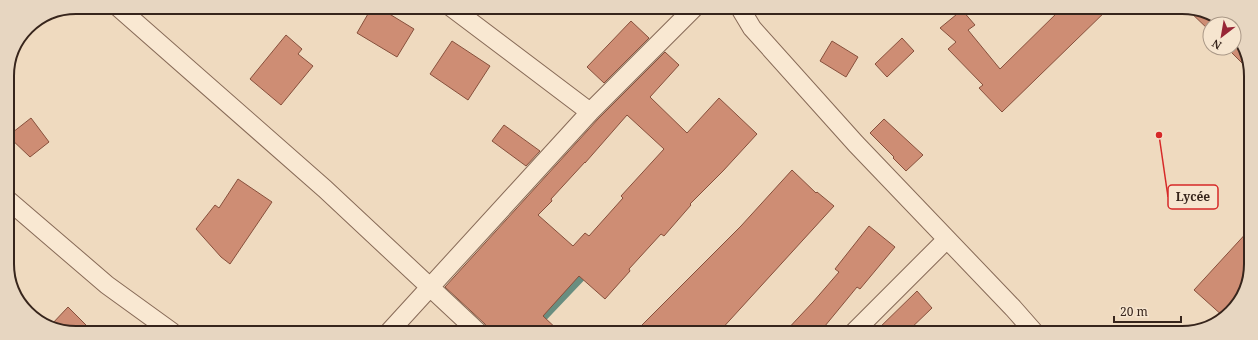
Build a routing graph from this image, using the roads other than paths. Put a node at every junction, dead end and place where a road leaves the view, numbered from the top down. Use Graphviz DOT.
graph roads {
  1 [pos="126,14"];
  2 [pos="459,14"];
  3 [pos="688,14"];
  4 [pos="744,14"];
  5 [pos="590,112"];
  6 [pos="14,205"];
  7 [pos="947,239"];
  8 [pos="430,286"];
  9 [pos="164,326"];
  10 [pos="394,326"];
  11 [pos="472,326"];
  12 [pos="860,326"];
  13 [pos="1029,326"];
  1 -- 8 [label="street"];
  2 -- 5 [label="street"];
  3 -- 5 [label="street"];
  4 -- 7 [label="street"];
  5 -- 8 [label="street"];
  6 -- 9 [label="street"];
  7 -- 12 [label="street"];
  7 -- 13 [label="street"];
  8 -- 10 [label="street"];
  8 -- 11 [label="street"];
}
